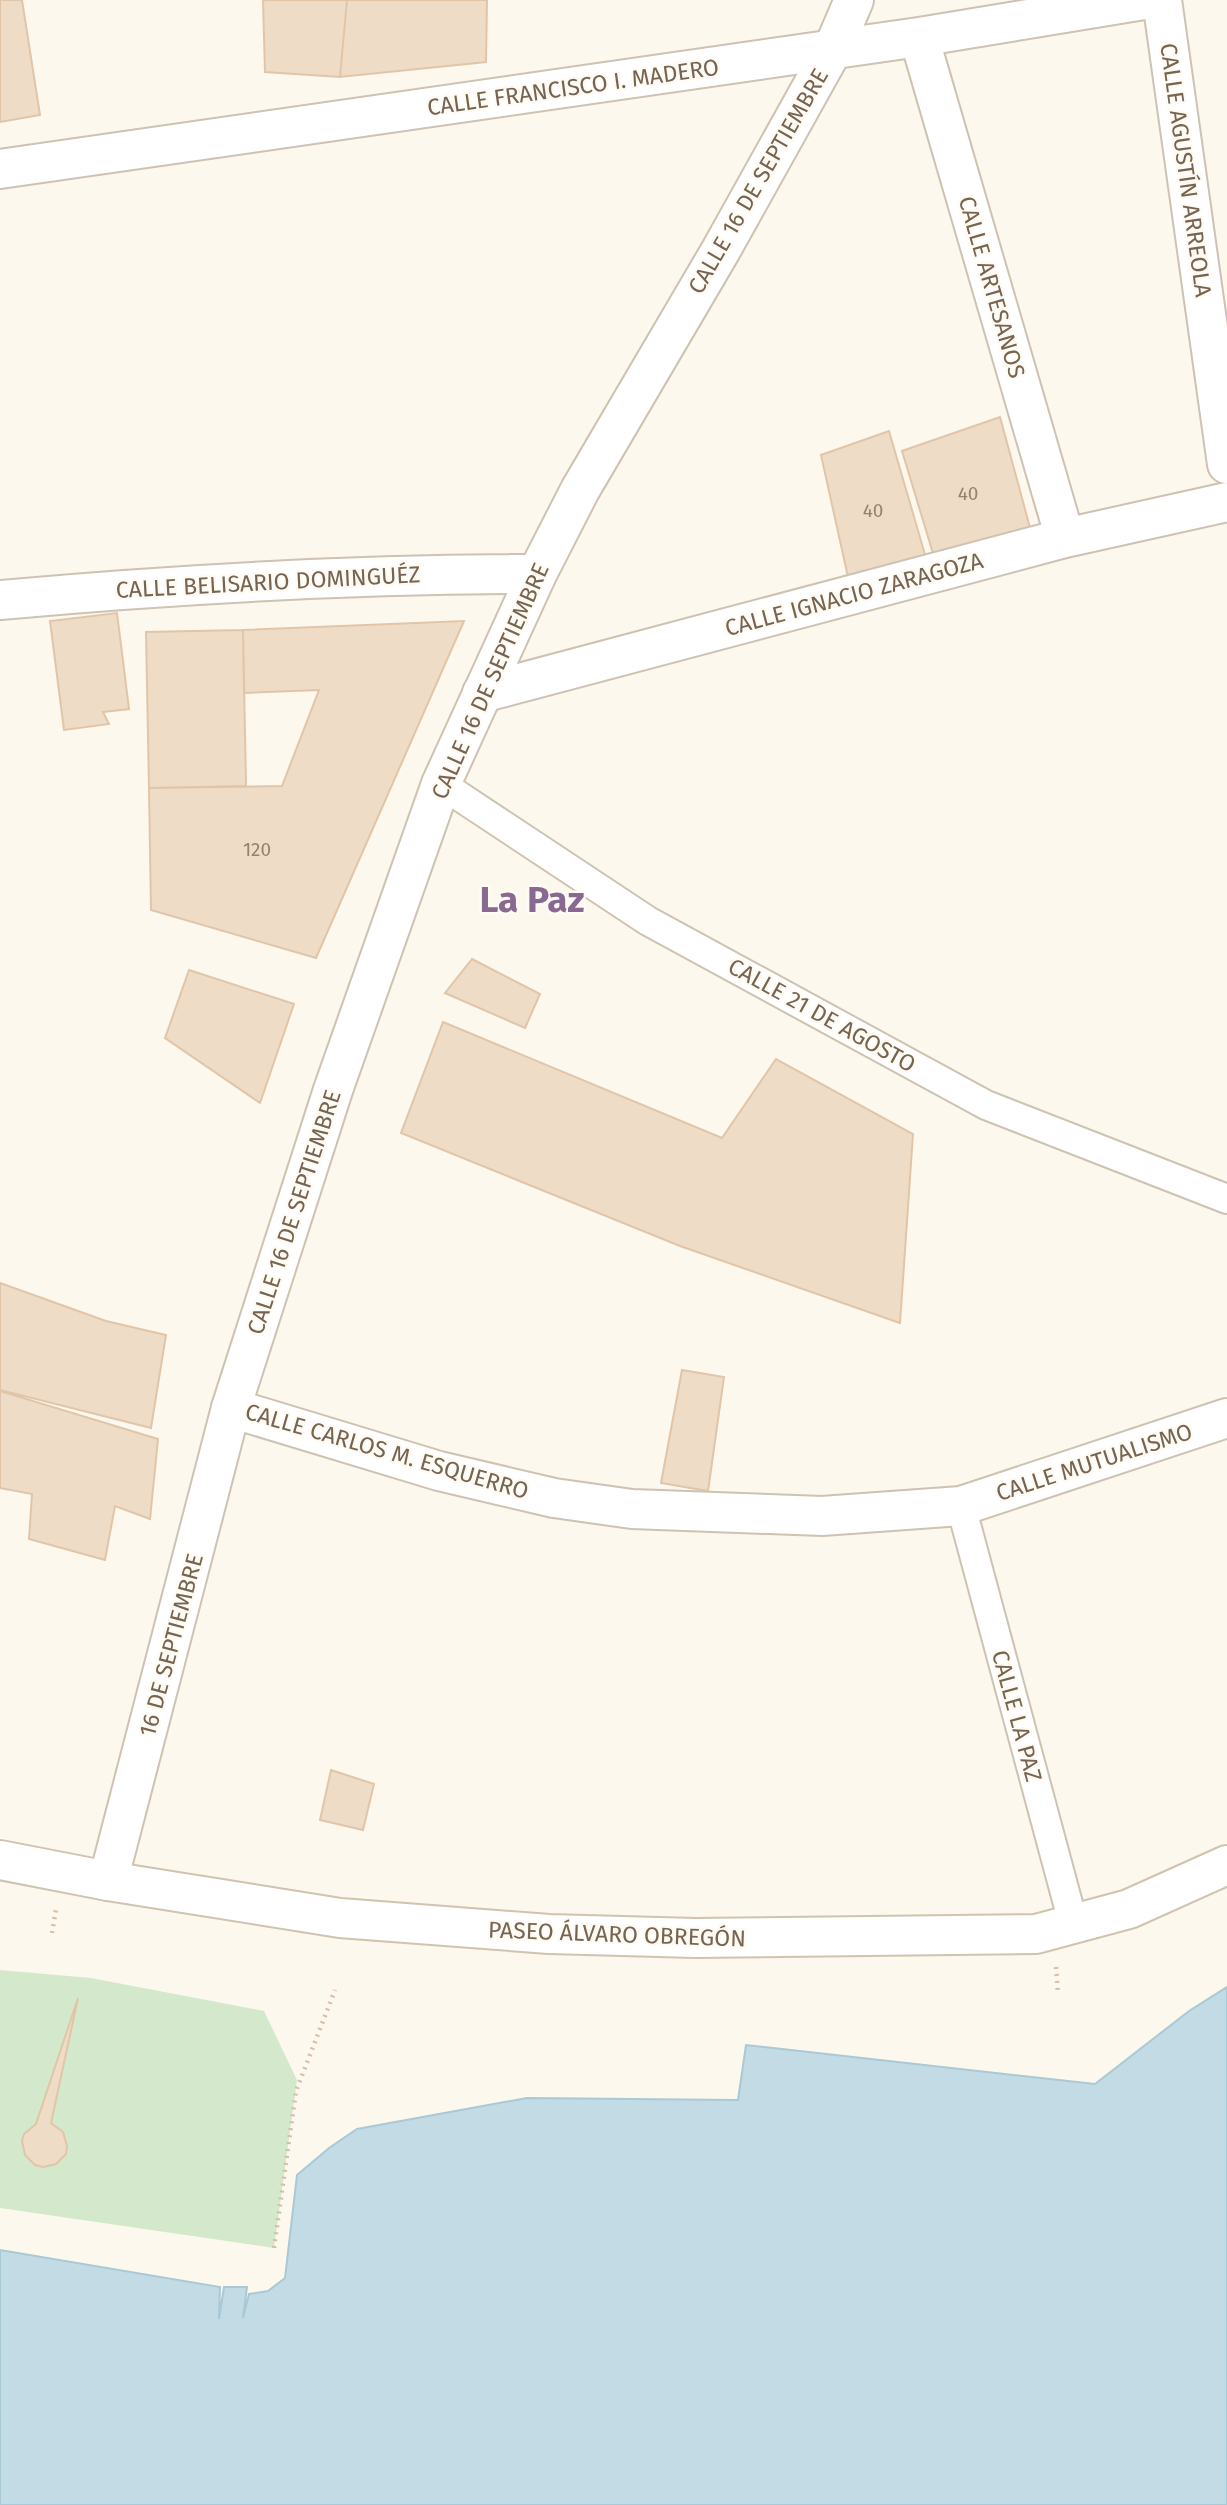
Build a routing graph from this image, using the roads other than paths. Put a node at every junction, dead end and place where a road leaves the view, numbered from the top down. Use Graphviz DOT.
graph roads {
  1 [pos="854,0"];
  2 [pos="1144,0"];
  3 [pos="1163,0"];
  4 [pos="919,37"];
  5 [pos="833,49"];
  6 [pos="0,169"];
  7 [pos="1227,464"];
  8 [pos="1227,502"];
  9 [pos="1065,538"];
  10 [pos="537,574"];
  11 [pos="0,600"];
  12 [pos="482,693"];
  13 [pos="441,784"];
  14 [pos="1227,1199"];
  15 [pos="231,1408"];
  16 [pos="1227,1418"];
  17 [pos="961,1506"];
  18 [pos="0,1860"];
  19 [pos="1227,1865"];
  20 [pos="108,1881"];
  21 [pos="1074,1926"];
  1 -- 5 [label="street, CALLE 16 DE SEPTIEMBRE"];
  2 -- 4 [label="street, CALLE FRANCISCO I. MADERO"];
  3 -- 7 [label="street, CALLE AGUSTÍN ARREOLA"];
  4 -- 5 [label="street, CALLE FRANCISCO I. MADERO"];
  4 -- 9 [label="street, CALLE ARTESANOS"];
  5 -- 6 [label="street, CALLE FRANCISCO I. MADERO"];
  5 -- 10 [label="street, CALLE 16 DE SEPTIEMBRE"];
  8 -- 9 [label="street, CALLE IGNACIO ZARAGOZA"];
  9 -- 12 [label="street, CALLE IGNACIO ZARAGOZA"];
  10 -- 11 [label="street, CALLE BELISARIO DOMINGUÉZ"];
  10 -- 12 [label="street, CALLE 16 DE SEPTIEMBRE"];
  12 -- 13 [label="street, CALLE 16 DE SEPTIEMBRE"];
  13 -- 14 [label="street, CALLE 21 DE AGOSTO"];
  13 -- 15 [label="street, CALLE 16 DE SEPTIEMBRE"];
  15 -- 17 [label="street, CALLE CARLOS M. ESQUERRO"];
  15 -- 20 [label="street, 16 DE SEPTIEMBRE"];
  16 -- 17 [label="street, CALLE MUTUALISMO"];
  17 -- 21 [label="street, CALLE LA PAZ"];
  18 -- 20 [label="street, PASEO ÁLVARO OBREGÓN"];
  19 -- 21 [label="street, PASEO ÁLVARO OBREGÓN"];
  20 -- 21 [label="street, PASEO ÁLVARO OBREGÓN"];
}
